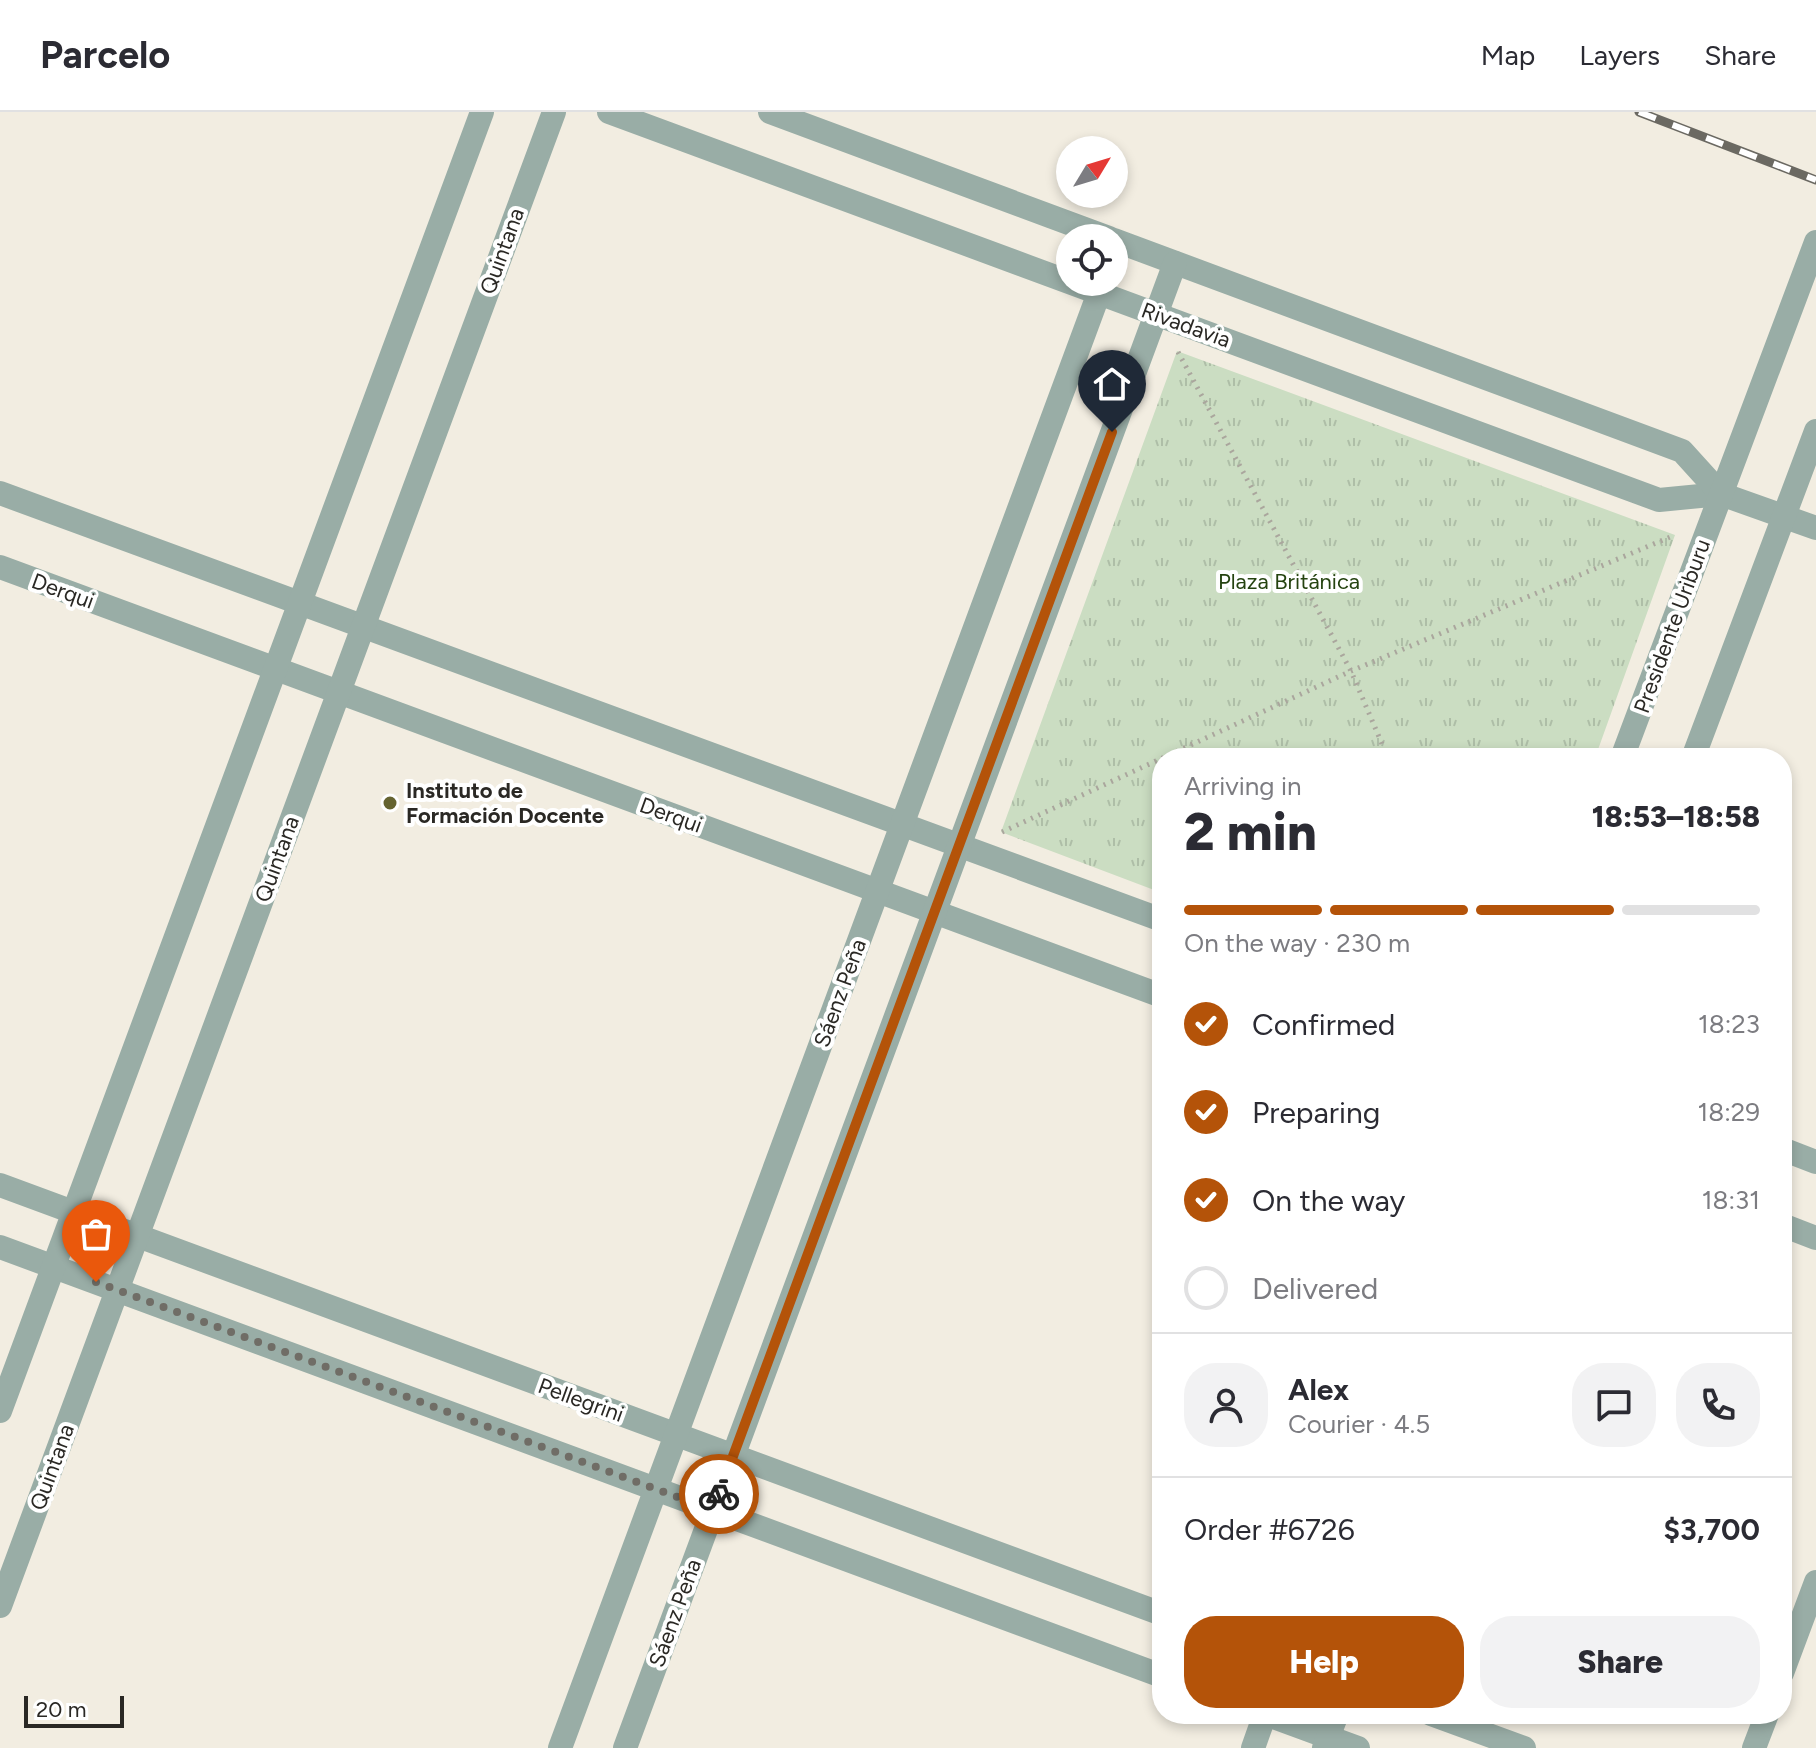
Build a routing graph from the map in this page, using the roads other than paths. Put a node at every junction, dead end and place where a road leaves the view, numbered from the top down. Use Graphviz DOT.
graph roads {
  1 [pos="482,112"];
  2 [pos="554,112"];
  3 [pos="609,112"];
  4 [pos="770,112"];
  5 [pos="1066,224"];
  6 [pos="1816,242"];
  7 [pos="1128,247"];
  8 [pos="1175,263"];
  9 [pos="1056,272"];
  10 [pos="1097,296"];
  11 [pos="1117,296"];
  12 [pos="1156,314"];
  13 [pos="1816,431"];
  14 [pos="0,493"];
  15 [pos="1721,494"];
  16 [pos="1784,516"];
  17 [pos="1816,528"];
  18 [pos="0,567"];
  19 [pos="300,603"];
  20 [pos="363,627"];
  21 [pos="275,669"];
  22 [pos="339,692"];
  23 [pos="1626,748"];
  24 [pos="1697,748"];
  25 [pos="902,825"];
  26 [pos="959,846"];
  27 [pos="877,891"];
  28 [pos="935,912"];
  29 [pos="1152,916"];
  30 [pos="1152,992"];
  31 [pos="1792,1153"];
  32 [pos="1816,1162"];
  33 [pos="0,1185"];
  34 [pos="74,1213"];
  35 [pos="1792,1229"];
  36 [pos="137,1236"];
  37 [pos="1816,1238"];
  38 [pos="0,1247"];
  39 [pos="54,1267"];
  40 [pos="117,1290"];
  41 [pos="0,1411"];
  42 [pos="676,1435"];
  43 [pos="733,1456"];
  44 [pos="656,1489"];
  45 [pos="713,1510"];
  46 [pos="1816,1582"];
  47 [pos="0,1606"];
  48 [pos="1152,1610"];
  49 [pos="1792,1646"];
  50 [pos="1152,1672"];
  51 [pos="1261,1724"];
  52 [pos="1299,1724"];
  53 [pos="1458,1724"];
  54 [pos="1763,1724"];
  55 [pos="1330,1733"];
  56 [pos="560,1748"];
  57 [pos="625,1748"];
  58 [pos="1253,1748"];
  59 [pos="1358,1748"];
  60 [pos="1524,1748"];
  61 [pos="1754,1748"];
  1 -- 19 [label="street"];
  2 -- 20 [label="street, Quintana"];
  3 -- 9 [label="street, Rivadavia"];
  4 -- 5 [label="street, Rivadavia"];
  6 -- 15 [label="street, Presidente Uriburu"];
  7 -- 8 [label="street, Rivadavia"];
  8 -- 12 [label="street, Sáenz Peña"];
  8 -- 15 [label="street, Rivadavia"];
  10 -- 25 [label="street, Sáenz Peña"];
  11 -- 12 [label="street, Rivadavia"];
  12 -- 15 [label="street, Rivadavia"];
  12 -- 26 [label="street, Sáenz Peña"];
  13 -- 16 [label="street"];
  14 -- 19 [label="street"];
  15 -- 16 [label="street, Rivadavia"];
  15 -- 23 [label="street, Presidente Uriburu"];
  16 -- 17 [label="street, Rivadavia"];
  16 -- 24 [label="street"];
  18 -- 21 [label="street, Derqui"];
  19 -- 20 [label="street"];
  19 -- 21 [label="street"];
  20 -- 22 [label="street, Quintana"];
  20 -- 25 [label="street"];
  21 -- 22 [label="street, Derqui"];
  21 -- 34 [label="street"];
  22 -- 27 [label="street, Derqui"];
  22 -- 36 [label="street, Quintana"];
  25 -- 26 [label="street"];
  25 -- 27 [label="street, Sáenz Peña"];
  26 -- 28 [label="street, Sáenz Peña"];
  26 -- 29 [label="street"];
  27 -- 28 [label="street, Derqui"];
  27 -- 42 [label="street, Sáenz Peña"];
  28 -- 30 [label="street, Derqui"];
  28 -- 43 [label="street, Sáenz Peña"];
  31 -- 32 [label="street"];
  33 -- 34 [label="street, Pellegrini"];
  34 -- 36 [label="street, Pellegrini"];
  34 -- 39 [label="street"];
  35 -- 37 [label="street"];
  36 -- 40 [label="street, Quintana"];
  36 -- 42 [label="street, Pellegrini"];
  38 -- 39 [label="street"];
  39 -- 40 [label="street"];
  39 -- 41 [label="street"];
  40 -- 44 [label="street"];
  40 -- 47 [label="street, Quintana"];
  42 -- 43 [label="street, Pellegrini"];
  42 -- 44 [label="street, Sáenz Peña"];
  43 -- 45 [label="street, Sáenz Peña"];
  43 -- 48 [label="street, Pellegrini"];
  44 -- 45 [label="street"];
  44 -- 56 [label="street, Sáenz Peña"];
  45 -- 50 [label="street"];
  45 -- 57 [label="street, Sáenz Peña"];
  46 -- 49 [label="street"];
  51 -- 58 [label="street"];
  52 -- 55 [label="street"];
  53 -- 60 [label="street"];
  54 -- 61 [label="street"];
  55 -- 59 [label="street"];
}
